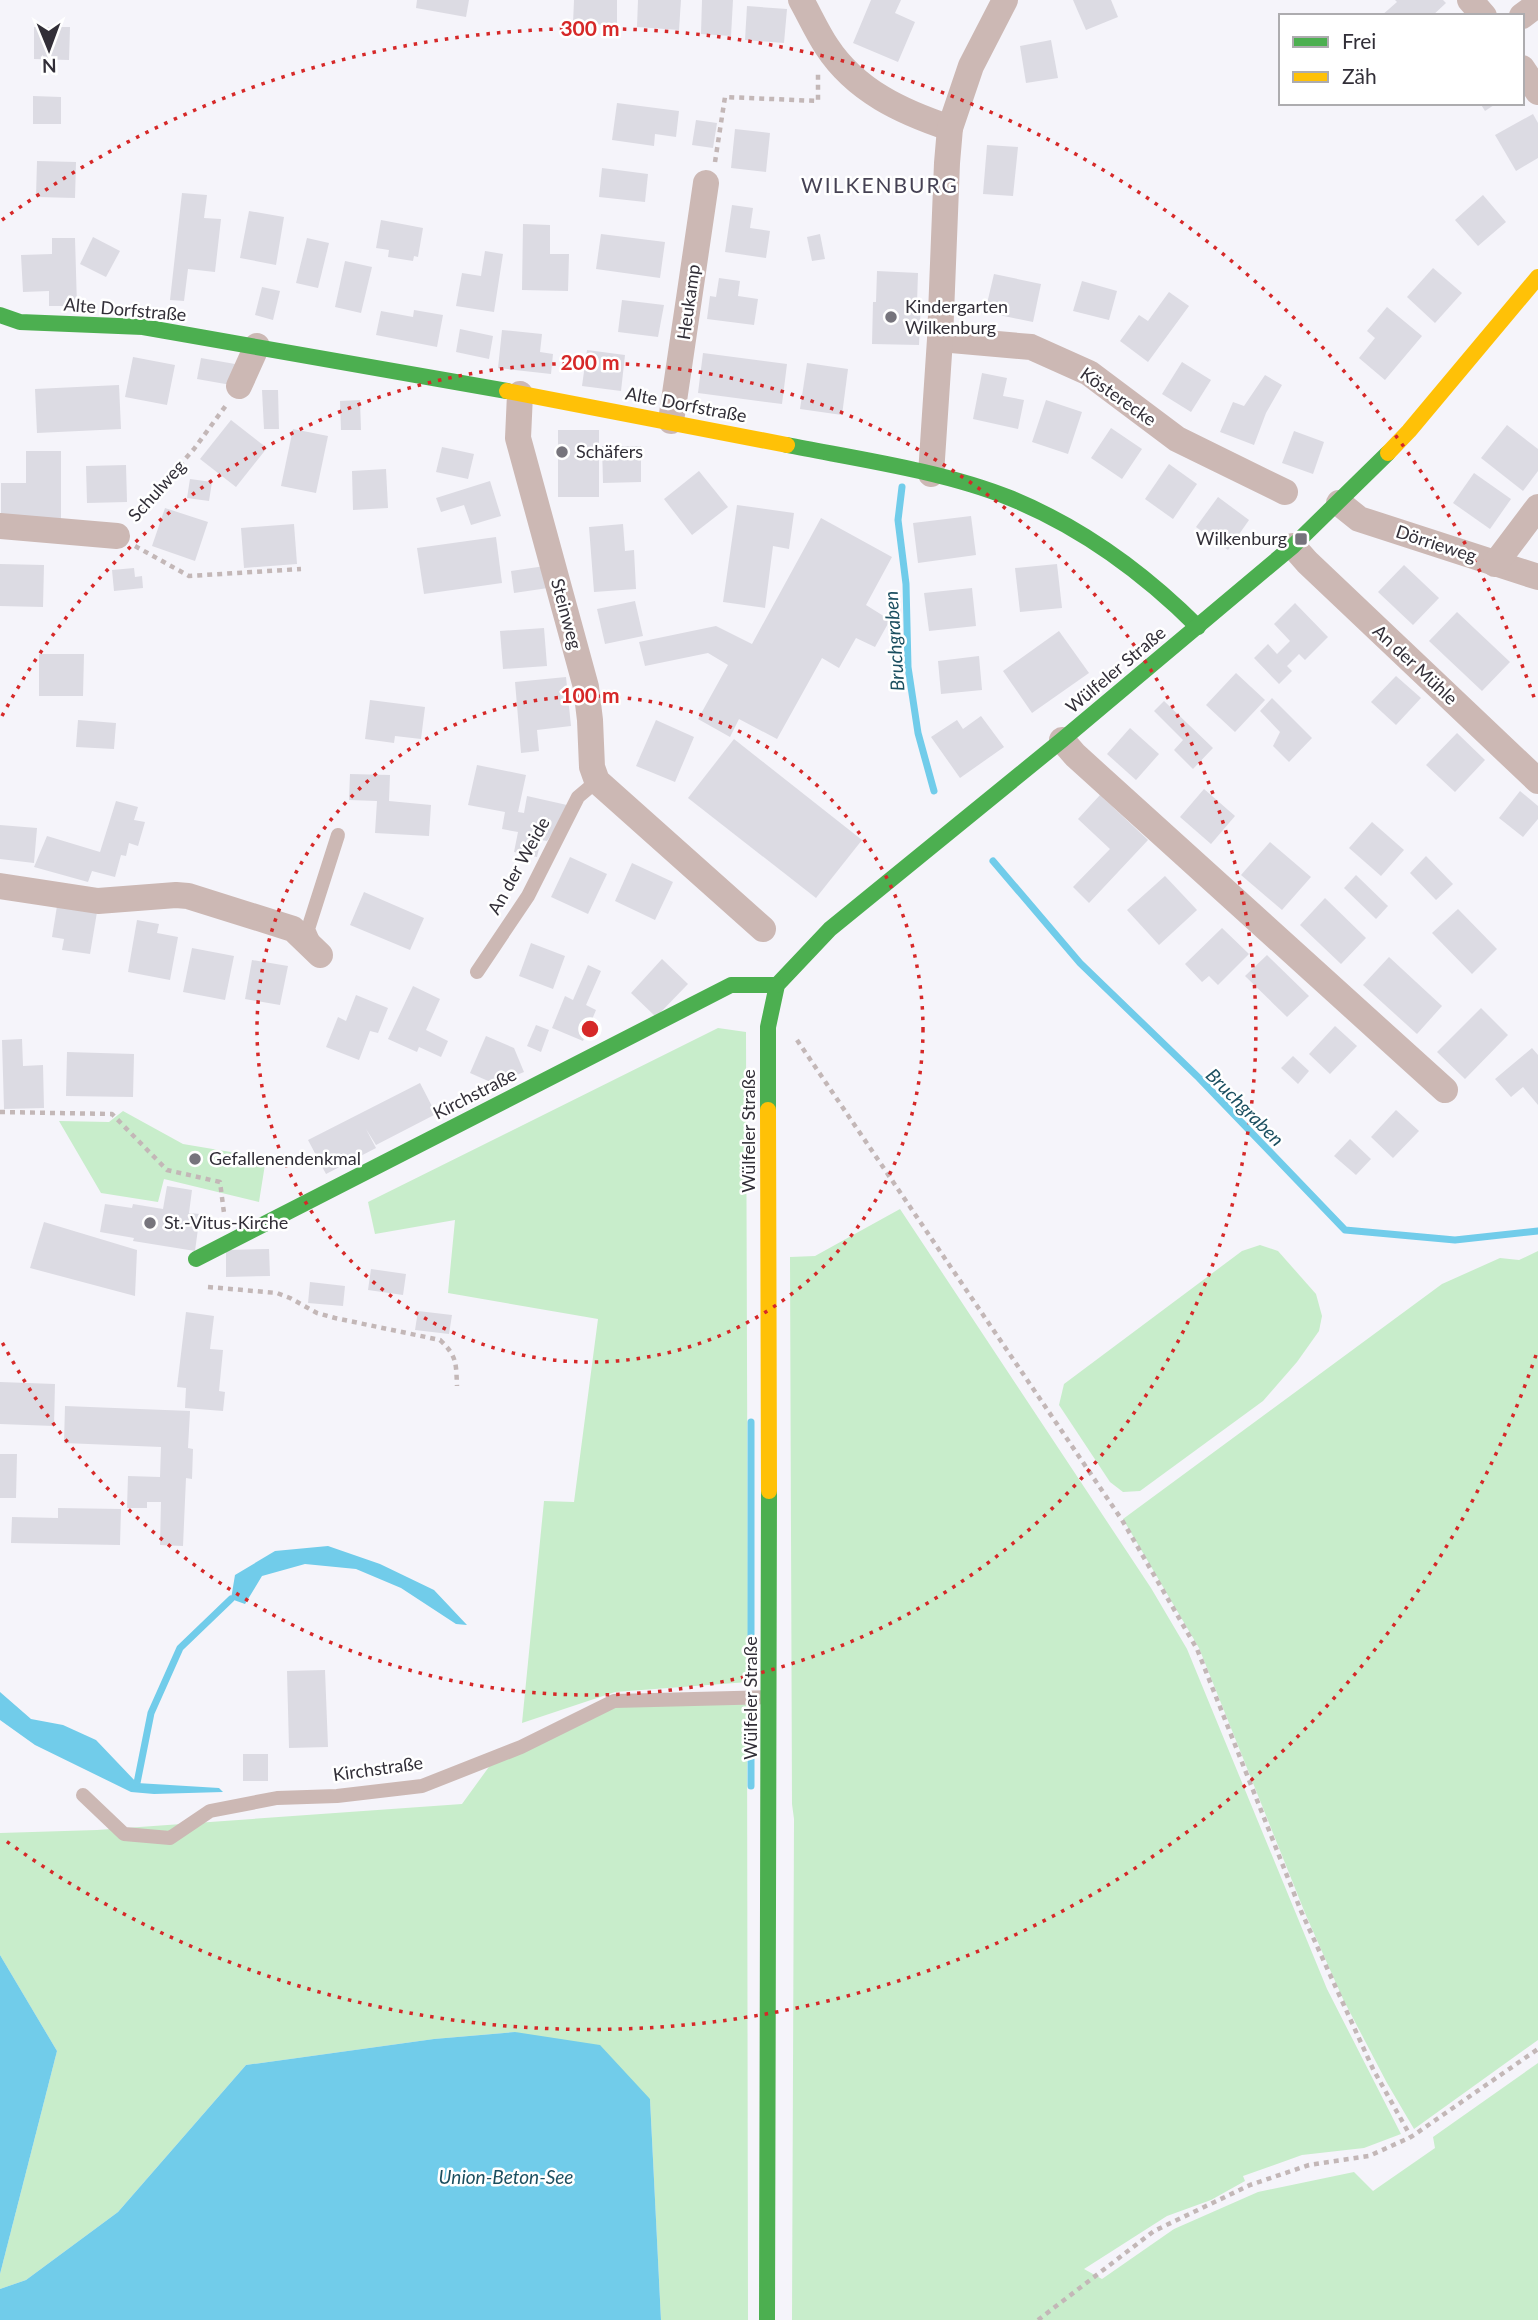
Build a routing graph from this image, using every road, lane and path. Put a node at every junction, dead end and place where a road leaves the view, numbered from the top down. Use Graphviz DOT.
graph roads {
  1 [pos="801,0"];
  2 [pos="1005,0"];
  3 [pos="1470,0"];
  4 [pos="1482,14"];
  5 [pos="827,48"];
  6 [pos="1524,71"];
  7 [pos="1538,92"];
  8 [pos="950,128"];
  9 [pos="706,183"];
  10 [pos="1538,277"];
  11 [pos="7,322"];
  12 [pos="940,339"];
  13 [pos="257,346"];
  14 [pos="239,386"];
  15 [pos="520,394"];
  16 [pos="671,421"];
  17 [pos="931,474"];
  18 [pos="1285,492"];
  19 [pos="1339,503"];
  20 [pos="1538,507"];
  21 [pos="0,526"];
  22 [pos="117,536"];
  23 [pos="1293,546"];
  24 [pos="1495,564"];
  25 [pos="301,569"];
  26 [pos="1538,577"];
  27 [pos="1198,627"];
  28 [pos="1062,740"];
  29 [pos="597,781"];
  30 [pos="1538,782"];
  31 [pos="338,835"];
  32 [pos="0,886"];
  33 [pos="763,929"];
  34 [pos="320,955"];
  35 [pos="477,972"];
  36 [pos="777,985"];
  37 [pos="795,1037"];
  38 [pos="1445,1090"];
  39 [pos="0,1112"];
  40 [pos="228,1241"];
  41 [pos="196,1259"];
  42 [pos="206,1287"];
  43 [pos="457,1386"];
  44 [pos="770,1697"];
  45 [pos="83,1795"];
  46 [pos="1538,2049"];
  47 [pos="1411,2137"];
  48 [pos="767,2320"];
  49 [pos="1038,2320"];
  1 -- 5 [label="street"];
  2 -- 8 [label="street"];
  3 -- 4 [label="street"];
  5 -- 8 [label="street"];
  5 -- 9 [label="path"];
  6 -- 7 [label="street"];
  8 -- 12 [label="street"];
  9 -- 16 [label="street, Heukamp"];
  10 -- 19 [label="main road, Wülfeler Straße"];
  11 -- 13 [label="main road, Alte Dorfstraße"];
  12 -- 17 [label="street"];
  12 -- 18 [label="street, Kösterecke"];
  13 -- 14 [label="street"];
  13 -- 15 [label="main road, Alte Dorfstraße"];
  14 -- 22 [label="path, Schulweg"];
  15 -- 16 [label="main road, Alte Dorfstraße"];
  15 -- 29 [label="street, Steinweg"];
  16 -- 17 [label="main road, Alte Dorfstraße"];
  17 -- 27 [label="main road, Alte Dorfstraße"];
  19 -- 23 [label="main road, Wülfeler Straße"];
  19 -- 24 [label="street, Dörrieweg"];
  20 -- 24 [label="street"];
  21 -- 22 [label="street, Schulweg"];
  22 -- 25 [label="path"];
  23 -- 27 [label="main road, Wülfeler Straße"];
  23 -- 30 [label="street, An der Mühle"];
  24 -- 26 [label="street, Dörrieweg"];
  27 -- 28 [label="main road, Wülfeler Straße"];
  28 -- 36 [label="main road, Wülfeler Straße"];
  28 -- 38 [label="street"];
  29 -- 33 [label="street"];
  29 -- 35 [label="lane, An der Weide"];
  31 -- 34 [label="lane"];
  32 -- 34 [label="street"];
  36 -- 40 [label="main road, Kirchstraße"];
  36 -- 44 [label="main road, Wülfeler Straße"];
  37 -- 47 [label="path"];
  39 -- 40 [label="path"];
  40 -- 41 [label="main road, Kirchstraße"];
  42 -- 43 [label="path"];
  44 -- 45 [label="lane, Kirchstraße"];
  44 -- 48 [label="main road, Wülfeler Straße"];
  46 -- 47 [label="path"];
  47 -- 49 [label="path"];
}
